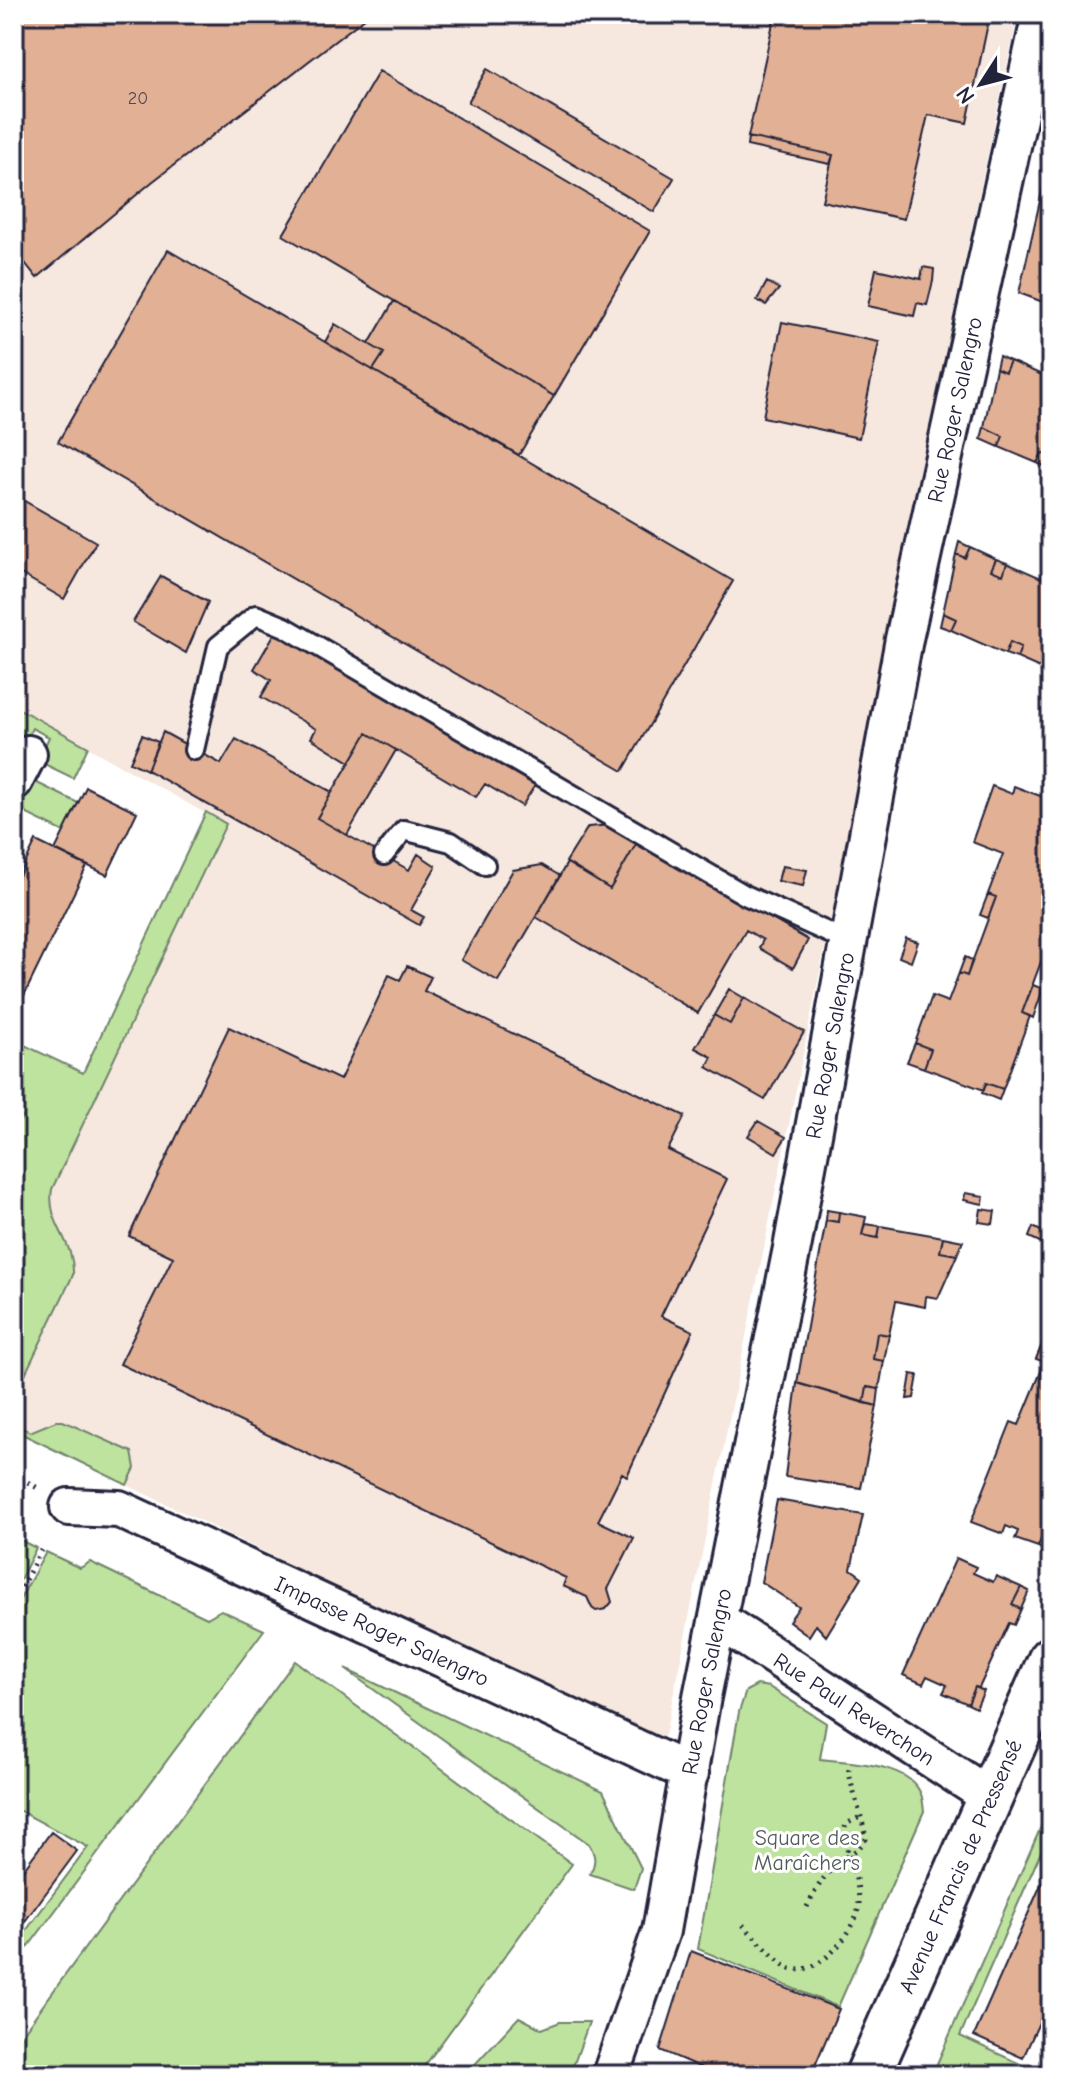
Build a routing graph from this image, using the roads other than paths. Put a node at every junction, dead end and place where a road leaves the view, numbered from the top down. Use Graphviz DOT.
graph roads {
  1 [pos="1041,14"];
  2 [pos="194,750"];
  3 [pos="384,855"];
  4 [pos="485,865"];
  5 [pos="849,942"];
  6 [pos="69,1507"];
  7 [pos="717,1624"];
  8 [pos="1051,1659"];
  9 [pos="690,1773"];
  10 [pos="990,1797"];
  11 [pos="611,2075"];
  12 [pos="868,2075"];
  1 -- 5 [label="street, Rue Roger Salengro"];
  2 -- 5 [label="lane"];
  3 -- 4 [label="lane"];
  5 -- 7 [label="street, Rue Roger Salengro"];
  6 -- 9 [label="street, Impasse Roger Salengro"];
  7 -- 9 [label="street, Rue Roger Salengro"];
  7 -- 10 [label="street, Rue Paul Reverchon"];
  8 -- 10 [label="street, Avenue Francis de Pressensé"];
  9 -- 11 [label="street, Rue Roger Salengro"];
  10 -- 12 [label="street, Avenue Francis de Pressensé"];
}
